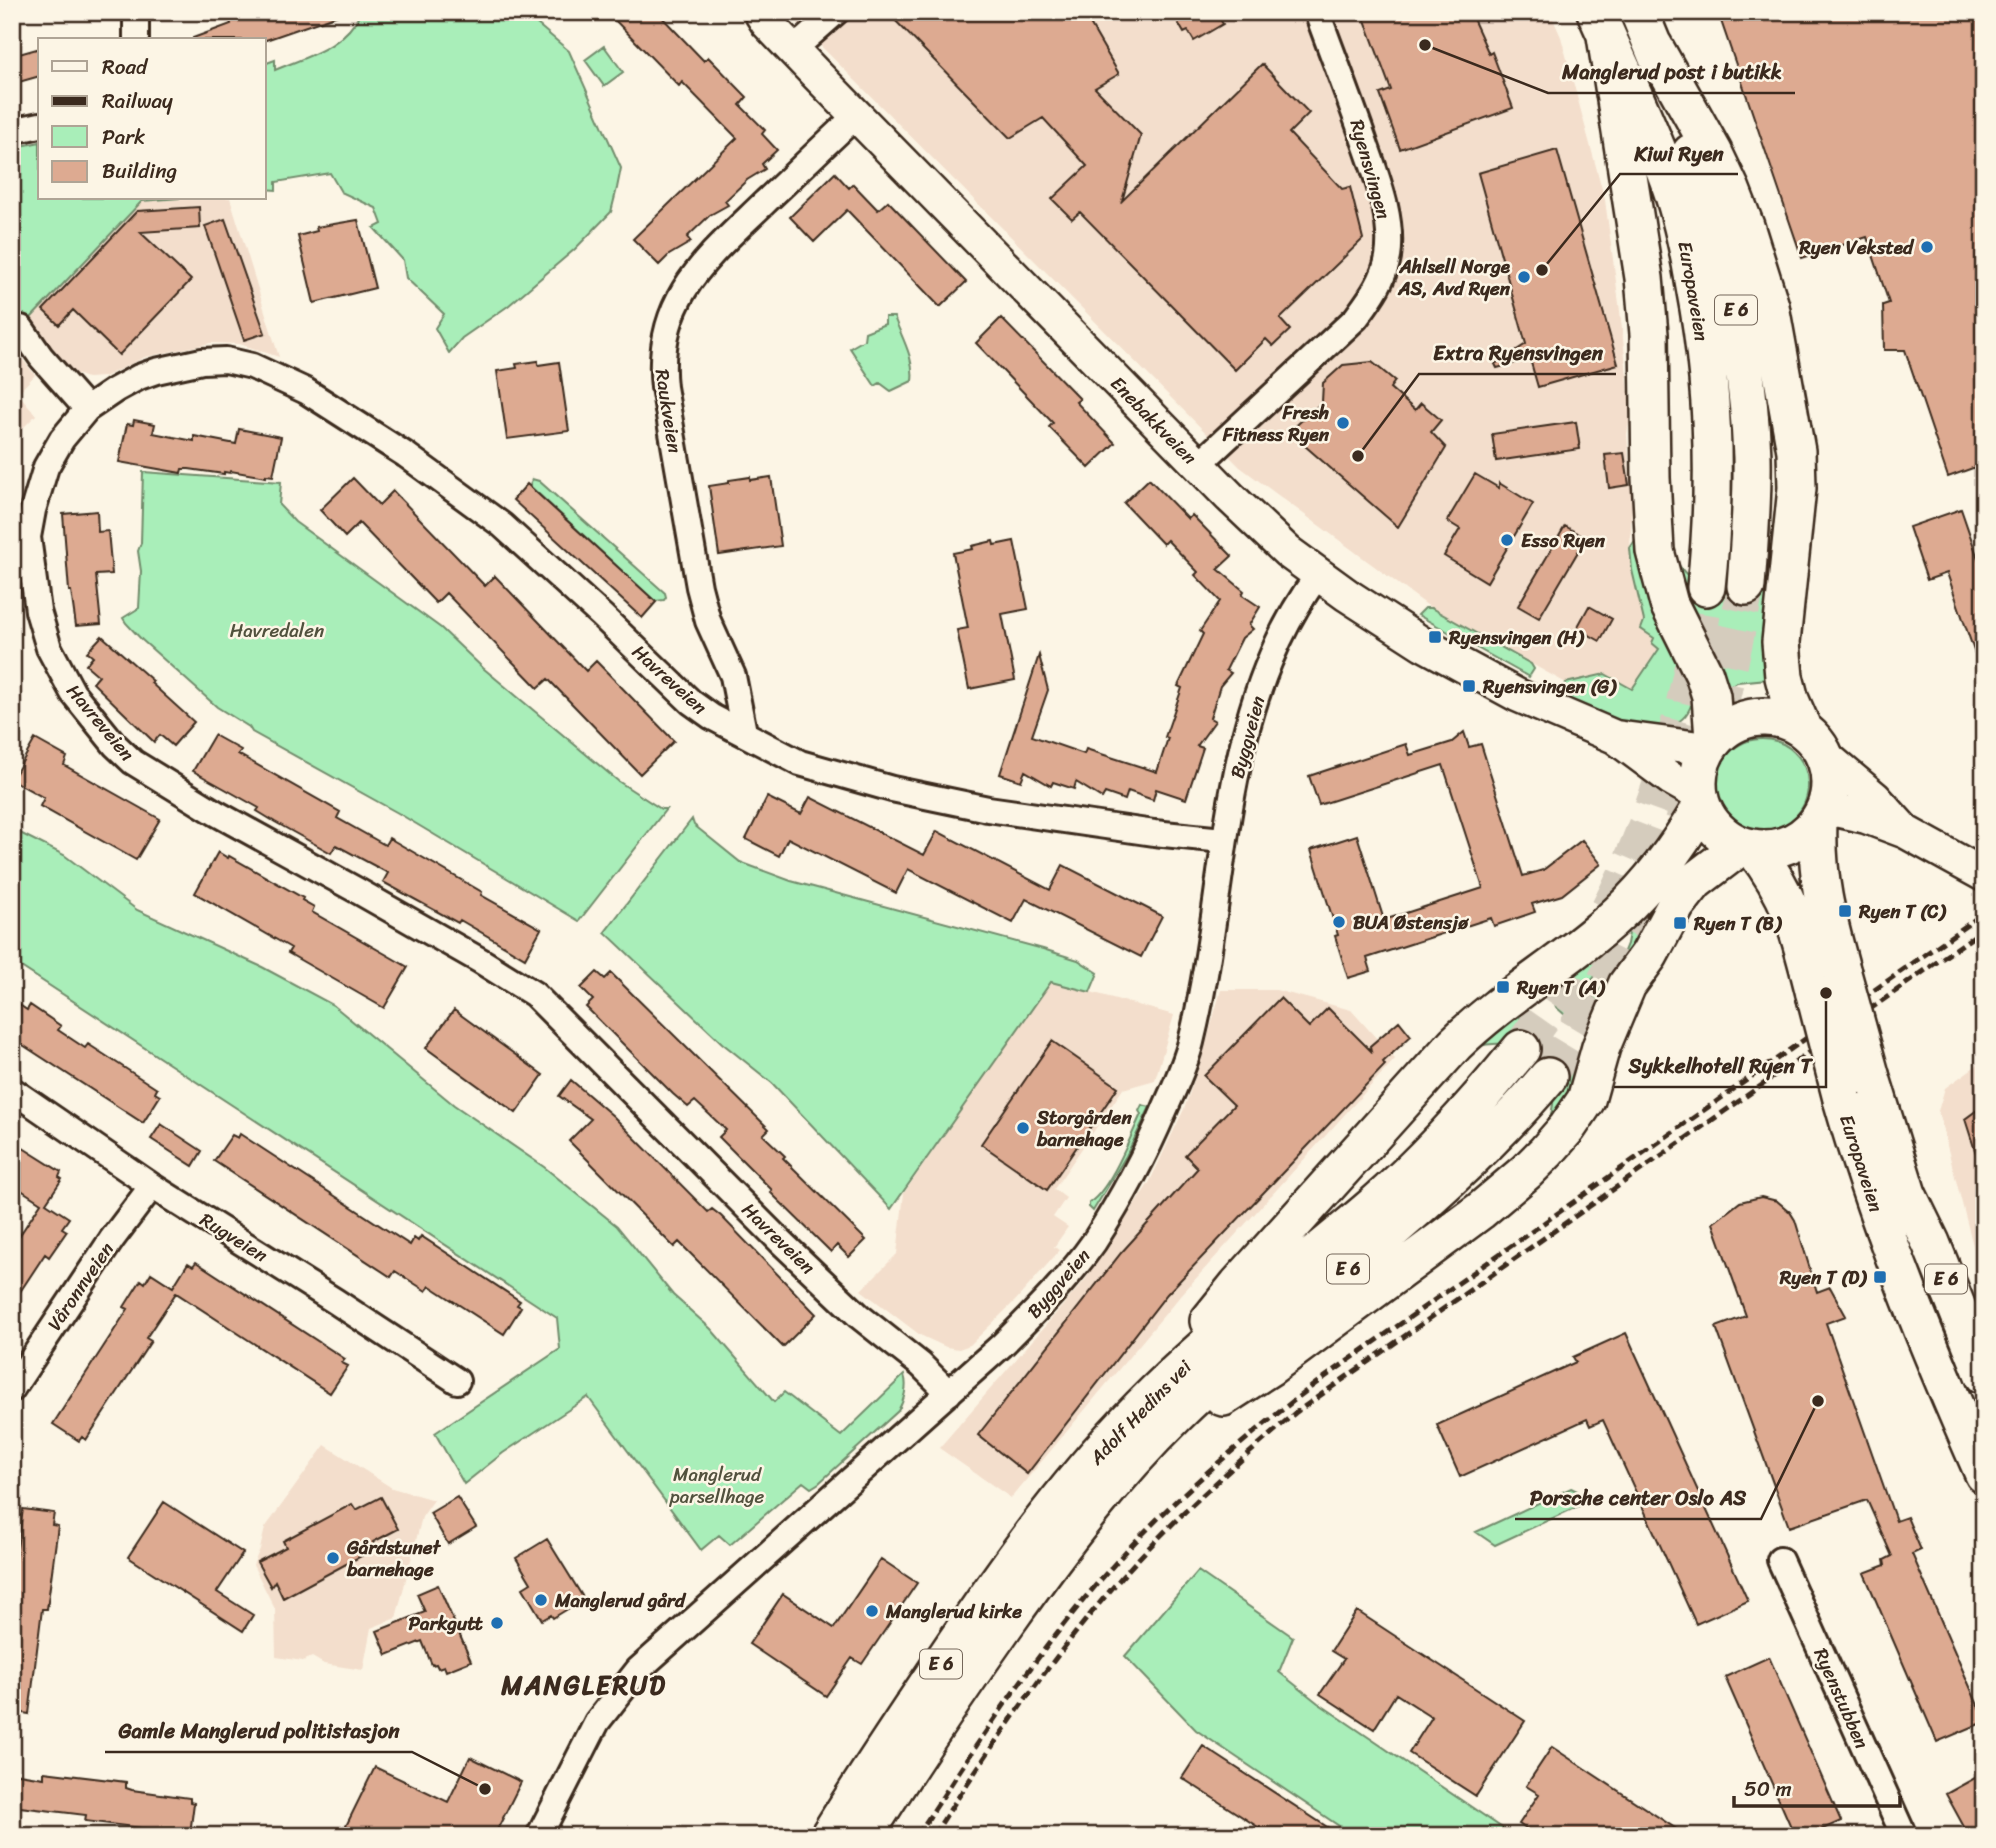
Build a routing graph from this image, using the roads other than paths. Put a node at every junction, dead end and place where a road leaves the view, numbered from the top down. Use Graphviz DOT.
graph roads {
  1 [pos="136,12"];
  2 [pos="836,12"];
  3 [pos="1317,12"];
  4 [pos="1639,12"];
  5 [pos="756,13"];
  6 [pos="1601,24"];
  7 [pos="136,38"];
  8 [pos="1653,45"];
  9 [pos="793,50"];
  10 [pos="857,115"];
  11 [pos="38,125"];
  12 [pos="12,131"];
  13 [pos="21,328"];
  14 [pos="87,409"];
  15 [pos="1198,465"];
  16 [pos="1318,575"];
  17 [pos="1746,586"];
  18 [pos="1706,587"];
  19 [pos="744,732"];
  20 [pos="1615,737"];
  21 [pos="1813,743"];
  22 [pos="1711,744"];
  23 [pos="1700,800"];
  24 [pos="1822,815"];
  25 [pos="1906,832"];
  26 [pos="1223,840"];
  27 [pos="1748,847"];
  28 [pos="1977,871"];
  29 [pos="1828,984"];
  30 [pos="1521,1049"];
  31 [pos="1548,1077"];
  32 [pos="1856,1089"];
  33 [pos="12,1090"];
  34 [pos="152,1186"];
  35 [pos="1984,1375"];
  36 [pos="457,1381"];
  37 [pos="12,1389"];
  38 [pos="949,1393"];
  39 [pos="1154,1393"];
  40 [pos="1140,1452"];
  41 [pos="1984,1474"];
  42 [pos="1780,1560"];
  43 [pos="539,1836"];
  44 [pos="829,1836"];
  45 [pos="864,1836"];
  46 [pos="1904,1836"];
  1 -- 7 [label="street"];
  2 -- 9 [label="street"];
  3 -- 15 [label="street, Ryensvingen"];
  4 -- 8 [label="highway, Europaveien / E 6"];
  5 -- 9 [label="main road, Enebakkveien"];
  6 -- 18 [label="highway, Europaveien / E 6"];
  6 -- 22 [label="highway, E 6"];
  8 -- 17 [label="highway, Europaveien / E 6"];
  8 -- 21 [label="highway, E 6"];
  9 -- 10 [label="main road, Enebakkveien"];
  10 -- 15 [label="main road, Enebakkveien"];
  10 -- 19 [label="street, Raukveien"];
  11 -- 12 [label="street"];
  13 -- 14 [label="street"];
  14 -- 19 [label="street, Havreveien"];
  14 -- 38 [label="street, Havreveien"];
  15 -- 16 [label="main road, Enebakkveien"];
  16 -- 20 [label="main road, Enebakkveien"];
  16 -- 26 [label="street, Byggveien"];
  19 -- 26 [label="street, Havreveien"];
  20 -- 22 [label="main road, Enebakkveien"];
  20 -- 23 [label="main road, Enebakkveien"];
  21 -- 22 [label="highway"];
  21 -- 24 [label="highway, E 6"];
  21 -- 25 [label="main road"];
  22 -- 23 [label="highway, E 6"];
  23 -- 27 [label="highway, E 6"];
  23 -- 39 [label="highway, E 6"];
  24 -- 25 [label="main road"];
  24 -- 27 [label="highway, E 6"];
  24 -- 29 [label="highway, Europaveien / E 6"];
  25 -- 28 [label="main road"];
  26 -- 38 [label="street, Byggveien"];
  27 -- 29 [label="highway, Europaveien / E 6"];
  27 -- 40 [label="highway, E 6"];
  29 -- 32 [label="highway, Europaveien / E 6, bridge"];
  30 -- 39 [label="highway, Adolf Hedins vei / E 6"];
  31 -- 40 [label="highway, Adolf Hedins vei / E 6"];
  32 -- 35 [label="highway, Europaveien / E 6"];
  32 -- 41 [label="highway, Europaveien / E 6"];
  33 -- 34 [label="street, Rugveien"];
  34 -- 36 [label="street, Rugveien"];
  34 -- 37 [label="street, Våronnveien"];
  38 -- 43 [label="street, Byggveien"];
  39 -- 44 [label="highway, Adolf Hedins vei / E 6"];
  40 -- 45 [label="highway, Adolf Hedins vei / E 6"];
  42 -- 46 [label="street, Ryenstubben"];
}
